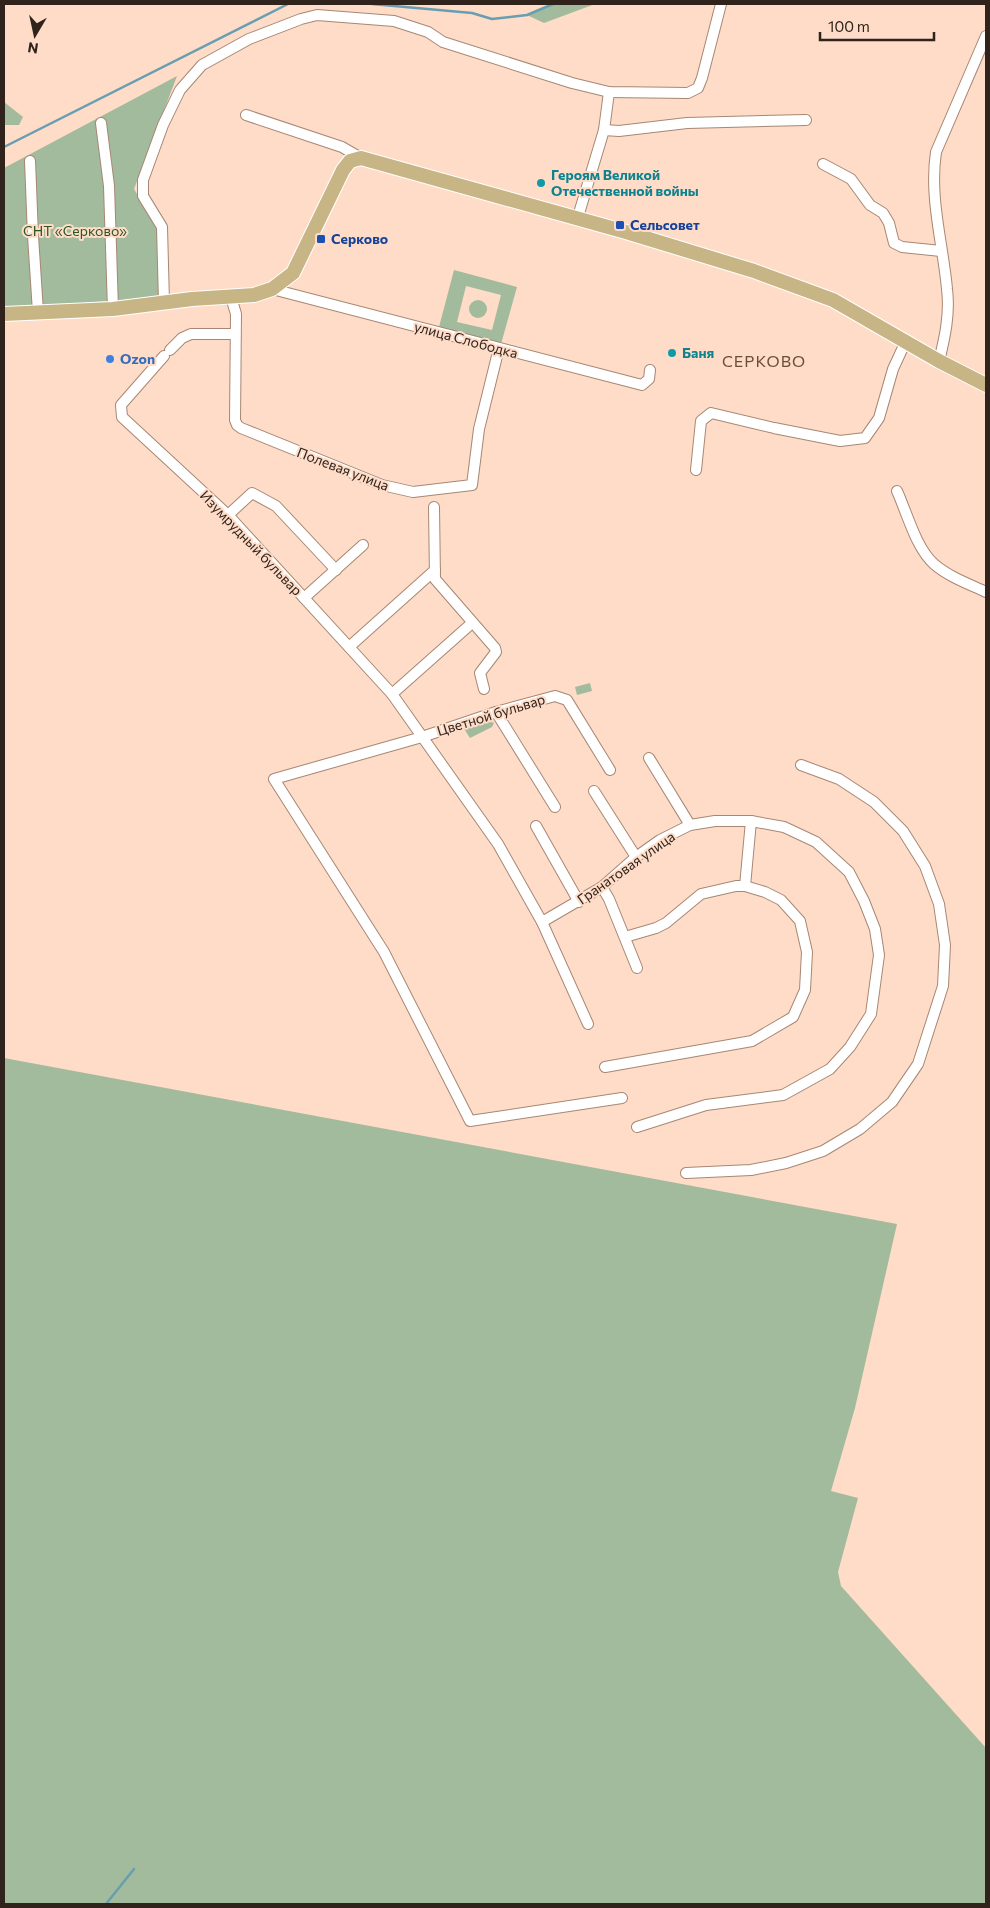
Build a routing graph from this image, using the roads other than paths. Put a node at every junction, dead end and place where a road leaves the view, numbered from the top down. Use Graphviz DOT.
graph roads {
  1 [pos="721,4"];
  2 [pos="986,36"];
  3 [pos="609,92"];
  4 [pos="246,115"];
  5 [pos="806,120"];
  6 [pos="101,123"];
  7 [pos="604,130"];
  8 [pos="361,158"];
  9 [pos="30,161"];
  10 [pos="824,164"];
  11 [pos="577,220"];
  12 [pos="941,251"];
  13 [pos="272,290"];
  14 [pos="231,297"];
  15 [pos="164,302"];
  16 [pos="112,309"];
  17 [pos="38,312"];
  18 [pos="4,314"];
  19 [pos="235,334"];
  20 [pos="906,341"];
  21 [pos="499,348"];
  22 [pos="939,361"];
  23 [pos="650,370"];
  24 [pos="986,385"];
  25 [pos="696,470"];
  26 [pos="897,491"];
  27 [pos="434,507"];
  28 [pos="228,515"];
  29 [pos="363,545"];
  30 [pos="336,570"];
  31 [pos="435,570"];
  32 [pos="986,592"];
  33 [pos="304,598"];
  34 [pos="472,623"];
  35 [pos="349,647"];
  36 [pos="484,689"];
  37 [pos="392,694"];
  38 [pos="496,712"];
  39 [pos="422,737"];
  40 [pos="649,758"];
  41 [pos="801,764"];
  42 [pos="610,770"];
  43 [pos="594,791"];
  44 [pos="555,807"];
  45 [pos="751,821"];
  46 [pos="536,826"];
  47 [pos="690,826"];
  48 [pos="636,857"];
  49 [pos="745,886"];
  50 [pos="602,887"];
  51 [pos="578,902"];
  52 [pos="542,922"];
  53 [pos="624,937"];
  54 [pos="637,968"];
  55 [pos="588,1024"];
  56 [pos="605,1067"];
  57 [pos="622,1098"];
  58 [pos="637,1127"];
  59 [pos="686,1173"];
  1 -- 3 [label="street"];
  2 -- 12 [label="street"];
  3 -- 7 [label="street"];
  3 -- 15 [label="street"];
  4 -- 8 [label="street"];
  5 -- 7 [label="street"];
  6 -- 16 [label="street"];
  7 -- 11 [label="street"];
  8 -- 11 [label="main road"];
  8 -- 13 [label="main road"];
  9 -- 17 [label="street"];
  10 -- 12 [label="street"];
  11 -- 20 [label="main road"];
  12 -- 22 [label="street"];
  13 -- 14 [label="main road"];
  13 -- 21 [label="street, улица Слободка"];
  14 -- 15 [label="main road"];
  14 -- 19 [label="street, Полевая улица"];
  15 -- 16 [label="main road"];
  16 -- 17 [label="main road"];
  17 -- 18 [label="main road"];
  19 -- 21 [label="street, Полевая улица"];
  19 -- 28 [label="street, Изумрудный бульвар"];
  20 -- 22 [label="main road"];
  20 -- 25 [label="street"];
  21 -- 23 [label="street, улица Слободка"];
  22 -- 24 [label="main road"];
  26 -- 32 [label="street"];
  27 -- 31 [label="street"];
  28 -- 30 [label="street"];
  28 -- 33 [label="street, Изумрудный бульвар"];
  29 -- 30 [label="street"];
  30 -- 33 [label="street"];
  31 -- 34 [label="street"];
  31 -- 35 [label="street"];
  33 -- 35 [label="street, Изумрудный бульвар"];
  34 -- 36 [label="street"];
  34 -- 37 [label="street"];
  35 -- 37 [label="street, Изумрудный бульвар"];
  37 -- 39 [label="street, Изумрудный бульвар"];
  38 -- 39 [label="street, Цветной бульвар"];
  38 -- 42 [label="street, Цветной бульвар"];
  38 -- 44 [label="street"];
  39 -- 52 [label="street, Изумрудный бульвар"];
  39 -- 57 [label="street, Цветной бульвар"];
  40 -- 47 [label="street"];
  41 -- 59 [label="street"];
  43 -- 48 [label="street"];
  45 -- 47 [label="street, Гранатовая улица"];
  45 -- 49 [label="street"];
  45 -- 58 [label="street, Гранатовая улица"];
  46 -- 51 [label="street"];
  47 -- 48 [label="street, Гранатовая улица"];
  48 -- 50 [label="street, Гранатовая улица"];
  49 -- 53 [label="street"];
  49 -- 56 [label="street"];
  50 -- 51 [label="street, Гранатовая улица"];
  50 -- 53 [label="street"];
  51 -- 52 [label="street, Гранатовая улица"];
  52 -- 55 [label="street, Изумрудный бульвар"];
  53 -- 54 [label="street"];
}
